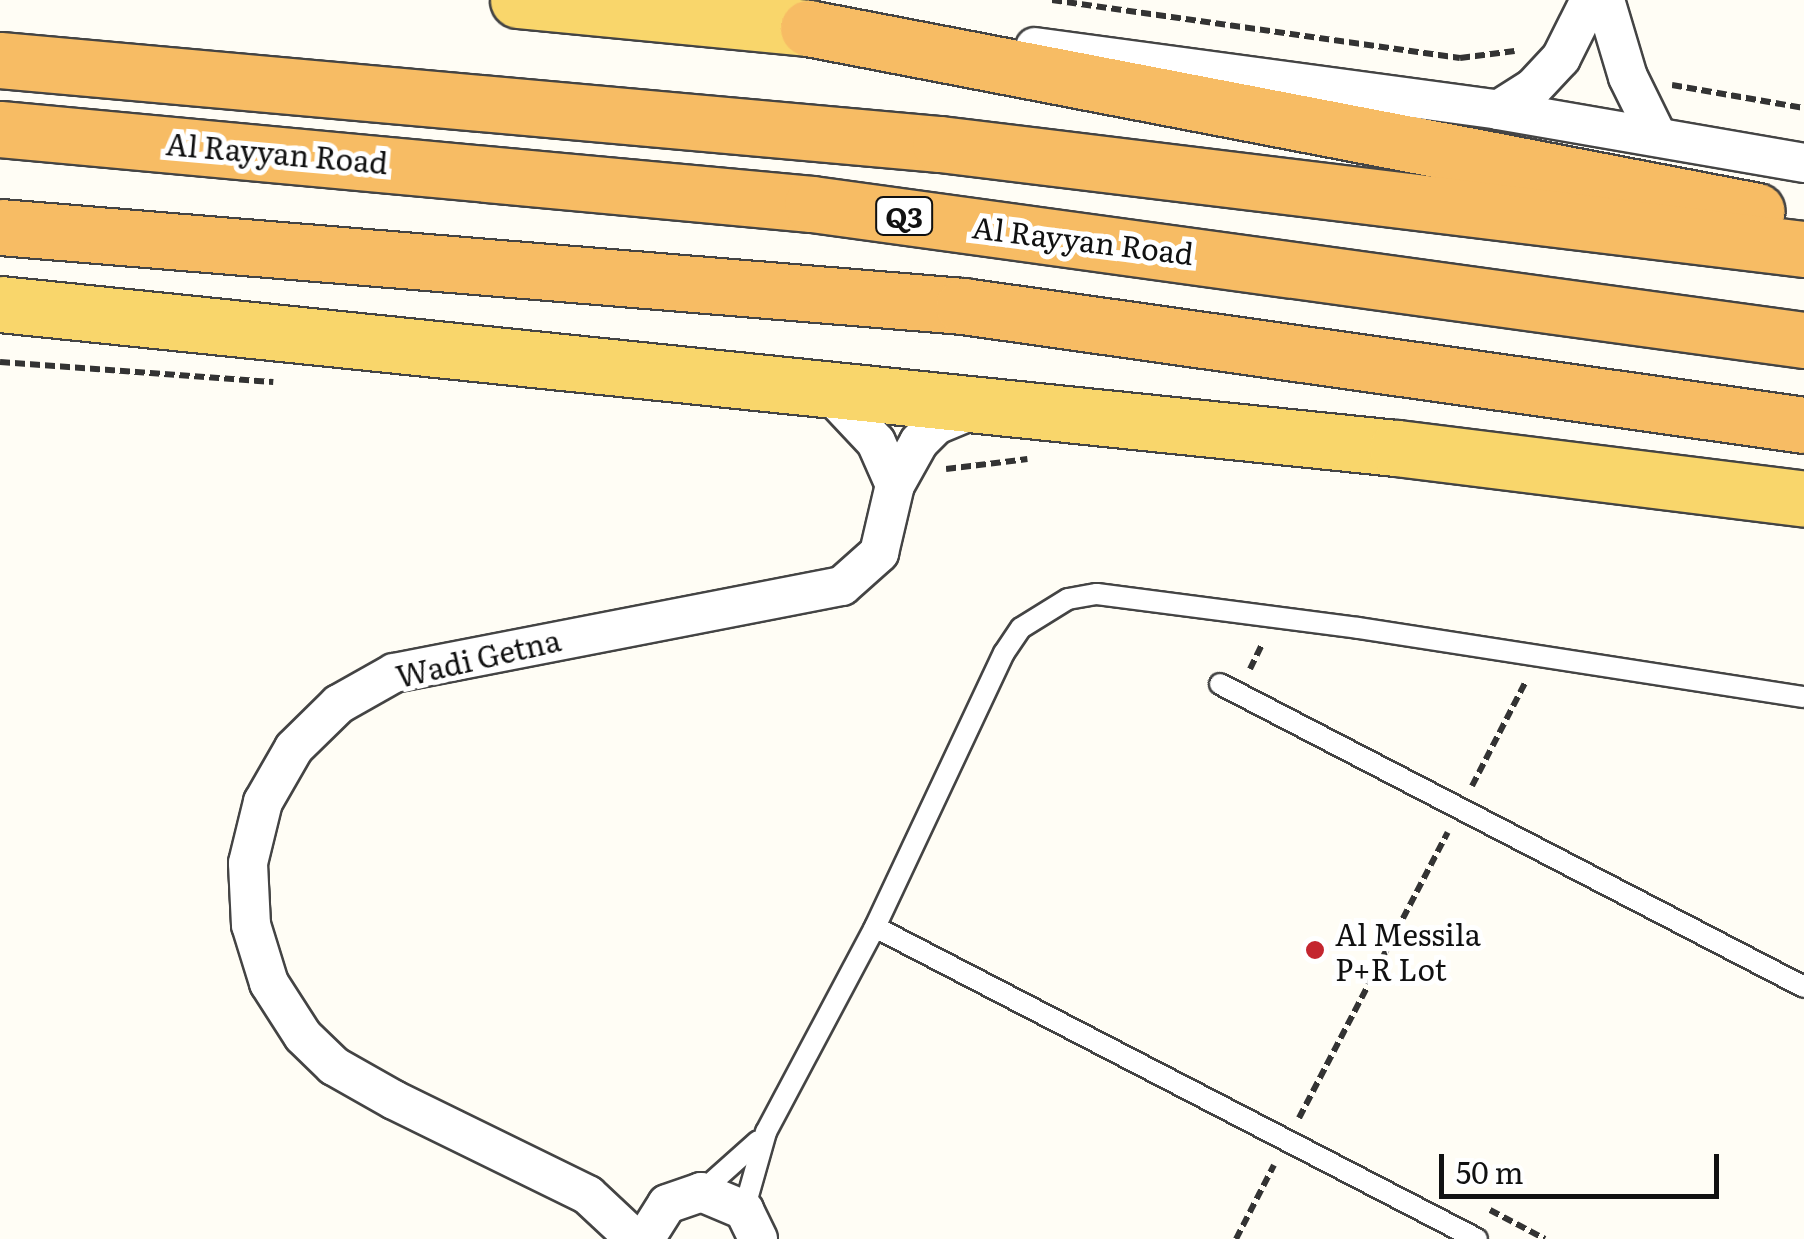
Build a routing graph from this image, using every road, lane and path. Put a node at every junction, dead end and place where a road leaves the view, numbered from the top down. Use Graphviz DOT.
graph roads {
  1 [pos="518,0"];
  2 [pos="1052,0"];
  3 [pos="1590,0"];
  4 [pos="1605,0"];
  5 [pos="808,28"];
  6 [pos="1561,58"];
  7 [pos="0,60"];
  8 [pos="1628,77"];
  9 [pos="1804,108"];
  10 [pos="1498,110"];
  11 [pos="0,129"];
  12 [pos="1657,136"];
  13 [pos="1804,162"];
  14 [pos="1804,221"];
  15 [pos="0,227"];
  16 [pos="1804,249"];
  17 [pos="0,304"];
  18 [pos="1804,340"];
  19 [pos="828,390"];
  20 [pos="982,406"];
  21 [pos="1804,425"];
  22 [pos="1804,479"];
  23 [pos="1687,482"];
  24 [pos="896,485"];
  25 [pos="1804,499"];
  26 [pos="1535,652"];
  27 [pos="1220,684"];
  28 [pos="1804,697"];
  29 [pos="1460,808"];
  30 [pos="875,927"];
  31 [pos="1804,987"];
  32 [pos="766,1132"];
  33 [pos="1287,1140"];
  34 [pos="588,1196"];
  35 [pos="684,1198"];
  36 [pos="751,1224"];
  37 [pos="634,1239"];
  38 [pos="645,1239"];
  39 [pos="1236,1239"];
  40 [pos="1478,1239"];
  1 -- 5 [label="main road"];
  2 -- 6 [label="path"];
  3 -- 6 [label="street"];
  4 -- 8 [label="street"];
  5 -- 10 [label="street"];
  5 -- 14 [label="highway"];
  6 -- 10 [label="street"];
  7 -- 16 [label="highway"];
  8 -- 9 [label="path"];
  8 -- 12 [label="street"];
  10 -- 12 [label="street"];
  11 -- 18 [label="highway, Al Rayyan Road / Q3"];
  12 -- 13 [label="street"];
  15 -- 21 [label="highway"];
  17 -- 19 [label="main road"];
  19 -- 20 [label="main road"];
  19 -- 24 [label="street"];
  20 -- 23 [label="main road"];
  20 -- 24 [label="street, Wadi Getna"];
  22 -- 23 [label="main road"];
  23 -- 25 [label="main road"];
  24 -- 34 [label="street, Wadi Getna"];
  26 -- 28 [label="lane"];
  26 -- 29 [label="path"];
  26 -- 30 [label="lane"];
  27 -- 29 [label="lane"];
  29 -- 31 [label="lane"];
  29 -- 33 [label="path"];
  30 -- 32 [label="lane"];
  30 -- 33 [label="lane"];
  32 -- 35 [label="lane"];
  32 -- 36 [label="lane"];
  33 -- 39 [label="path"];
  33 -- 40 [label="lane"];
  34 -- 35 [label="street, Wadi Getna"];
  34 -- 37 [label="street, Wadi Getna"];
  35 -- 36 [label="street, Wadi Getna"];
  35 -- 38 [label="street"];
}
